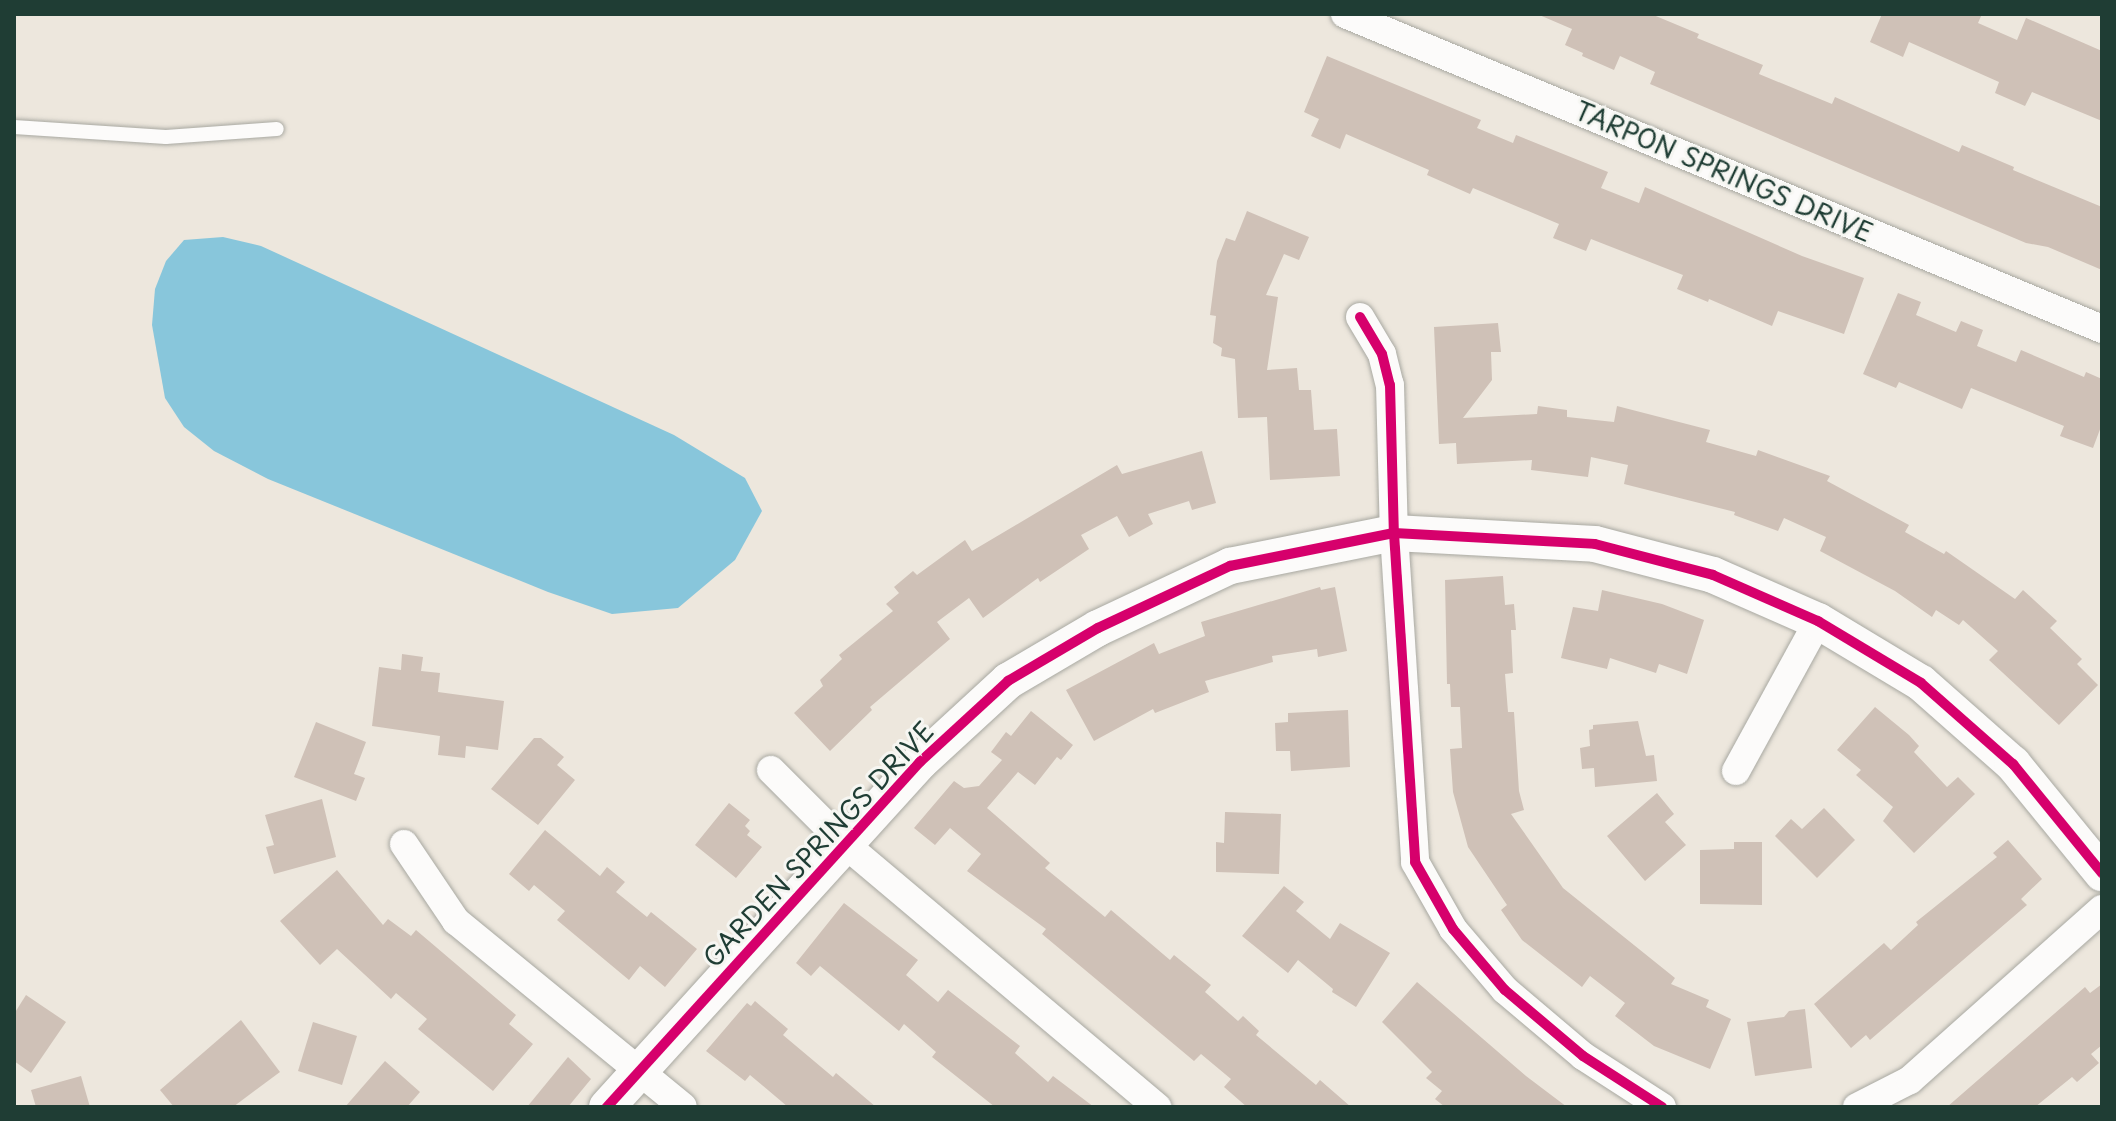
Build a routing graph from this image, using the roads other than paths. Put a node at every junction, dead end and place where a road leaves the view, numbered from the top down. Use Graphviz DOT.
graph roads {
  1 [pos="1345,14"];
  2 [pos="14,127"];
  3 [pos="277,129"];
  4 [pos="1360,317"];
  5 [pos="2102,329"];
  6 [pos="1394,533"];
  7 [pos="1818,621"];
  8 [pos="771,770"];
  9 [pos="1736,771"];
  10 [pos="404,844"];
  11 [pos="846,845"];
  12 [pos="2102,873"];
  13 [pos="2102,909"];
  14 [pos="639,1069"];
  15 [pos="607,1107"];
  16 [pos="683,1107"];
  17 [pos="1157,1107"];
  18 [pos="1662,1107"];
  19 [pos="1857,1107"];
  1 -- 5 [label="street, TARPON SPRINGS DRIVE"];
  2 -- 3 [label="lane"];
  4 -- 6 [label="street"];
  6 -- 7 [label="street, GARDEN SPRINGS DRIVE"];
  6 -- 11 [label="street, GARDEN SPRINGS DRIVE"];
  6 -- 18 [label="street"];
  7 -- 9 [label="street"];
  7 -- 12 [label="street, GARDEN SPRINGS DRIVE"];
  8 -- 11 [label="street"];
  10 -- 14 [label="street"];
  11 -- 14 [label="street, GARDEN SPRINGS DRIVE"];
  11 -- 17 [label="street"];
  13 -- 19 [label="street"];
  14 -- 15 [label="street, GARDEN SPRINGS DRIVE"];
  14 -- 16 [label="street"];
}
